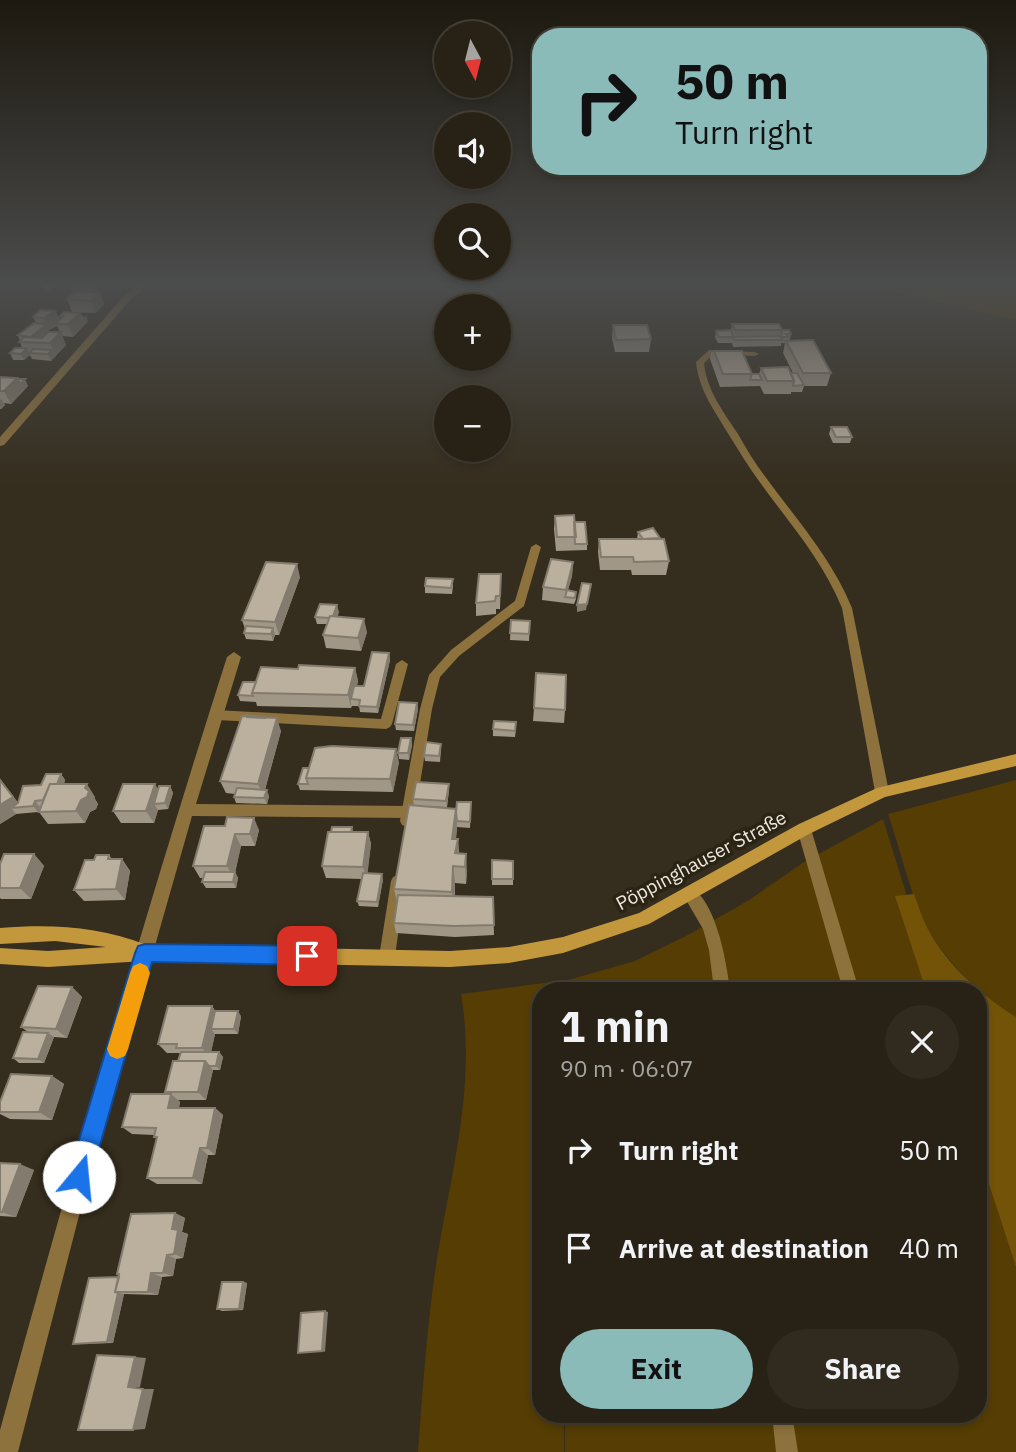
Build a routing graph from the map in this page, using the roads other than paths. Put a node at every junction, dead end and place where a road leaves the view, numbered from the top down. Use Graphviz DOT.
graph roads {
  1 [pos="78,354"];
  2 [pos="710,354"];
  3 [pos="750,354"];
  4 [pos="755,354"];
  5 [pos="0,443"];
  6 [pos="536,547"];
  7 [pos="234,657"];
  8 [pos="402,664"];
  9 [pos="216,715"];
  10 [pos="1016,760"];
  11 [pos="882,792"];
  12 [pos="186,810"];
  13 [pos="408,812"];
  14 [pos="804,829"];
  15 [pos="405,837"];
  16 [pos="401,862"];
  17 [pos="690,893"];
  18 [pos="0,936"];
  19 [pos="145,953"];
  20 [pos="0,957"];
  21 [pos="387,957"];
  22 [pos="721,982"];
  23 [pos="849,982"];
  24 [pos="783,1423"];
  25 [pos="6,1452"];
  26 [pos="787,1452"];
  1 -- 5 [label="street"];
  2 -- 11 [label="lane"];
  3 -- 4 [label="lane"];
  6 -- 13 [label="lane"];
  7 -- 9 [label="street"];
  8 -- 9 [label="lane"];
  9 -- 12 [label="street"];
  10 -- 11 [label="main road, Pöppinghauser Straße"];
  11 -- 14 [label="main road, Pöppinghauser Straße"];
  12 -- 13 [label="street"];
  12 -- 19 [label="street"];
  13 -- 15 [label="lane"];
  14 -- 17 [label="main road, Pöppinghauser Straße"];
  14 -- 23 [label="lane"];
  16 -- 21 [label="lane"];
  17 -- 21 [label="main road, Pöppinghauser Straße"];
  17 -- 22 [label="lane"];
  18 -- 19 [label="main road, Pöppinghauser Straße"];
  19 -- 20 [label="main road, Pöppinghauser Straße"];
  19 -- 21 [label="main road, Pöppinghauser Straße"];
  19 -- 25 [label="street"];
  24 -- 26 [label="lane"];
}
